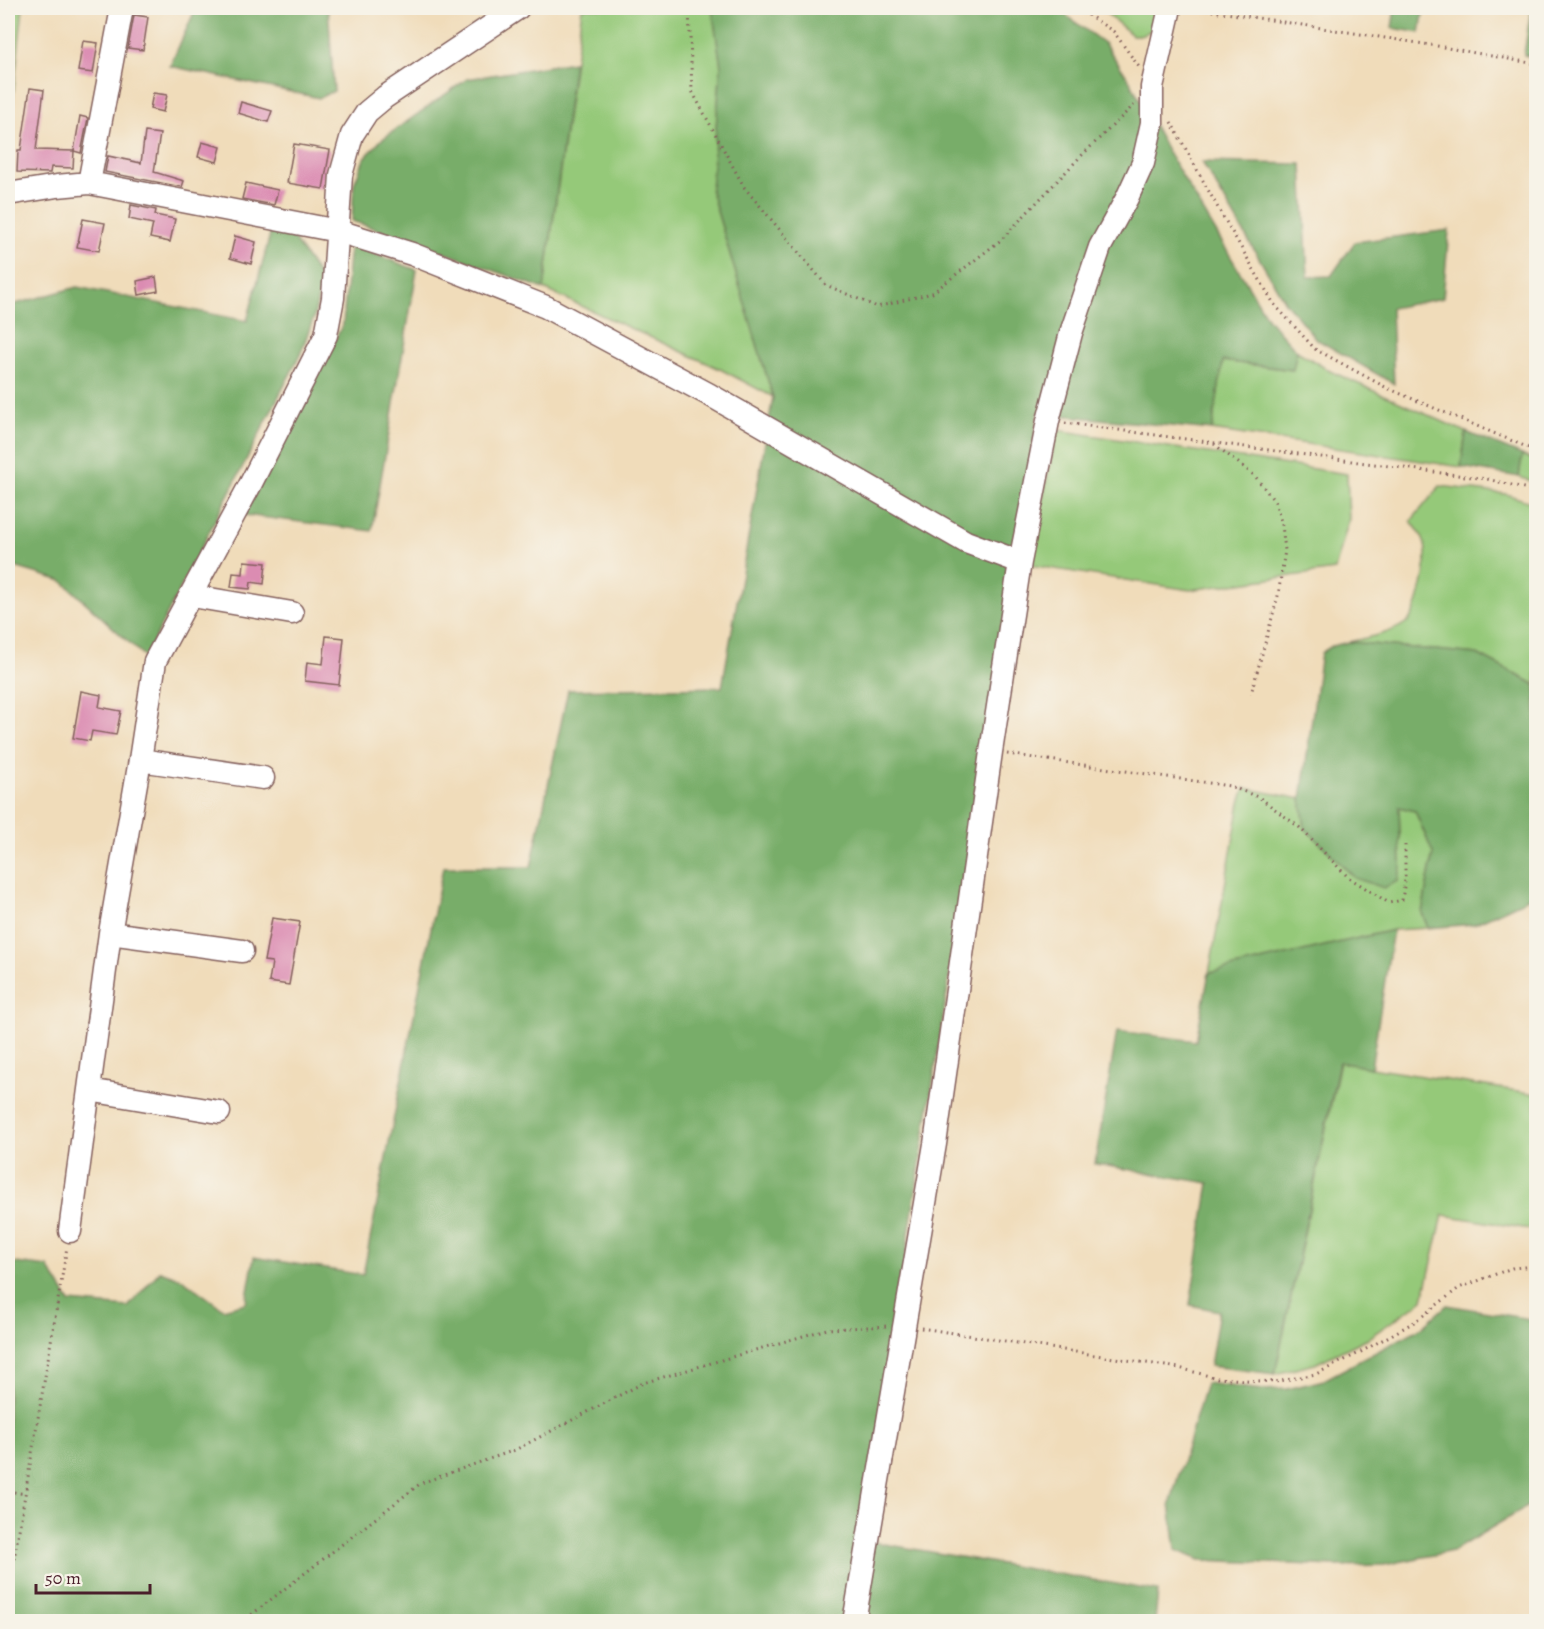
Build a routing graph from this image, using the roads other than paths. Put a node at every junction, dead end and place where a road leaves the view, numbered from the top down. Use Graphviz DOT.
graph roads {
  1 [pos="122,8"];
  2 [pos="518,8"];
  3 [pos="1170,8"];
  4 [pos="89,183"];
  5 [pos="8,195"];
  6 [pos="338,231"];
  7 [pos="1020,562"];
  8 [pos="190,594"];
  9 [pos="292,613"];
  10 [pos="140,760"];
  11 [pos="263,778"];
  12 [pos="110,933"];
  13 [pos="242,951"];
  14 [pos="89,1090"];
  15 [pos="219,1112"];
  16 [pos="70,1231"];
  17 [pos="854,1622"];
  1 -- 4 [label="street"];
  2 -- 6 [label="street"];
  3 -- 7 [label="street"];
  4 -- 5 [label="street"];
  4 -- 6 [label="street"];
  6 -- 7 [label="street"];
  6 -- 8 [label="street"];
  7 -- 17 [label="street"];
  8 -- 9 [label="street"];
  8 -- 10 [label="street"];
  10 -- 11 [label="street"];
  10 -- 12 [label="street"];
  12 -- 13 [label="street"];
  12 -- 14 [label="street"];
  14 -- 15 [label="street"];
  14 -- 16 [label="street"];
}
